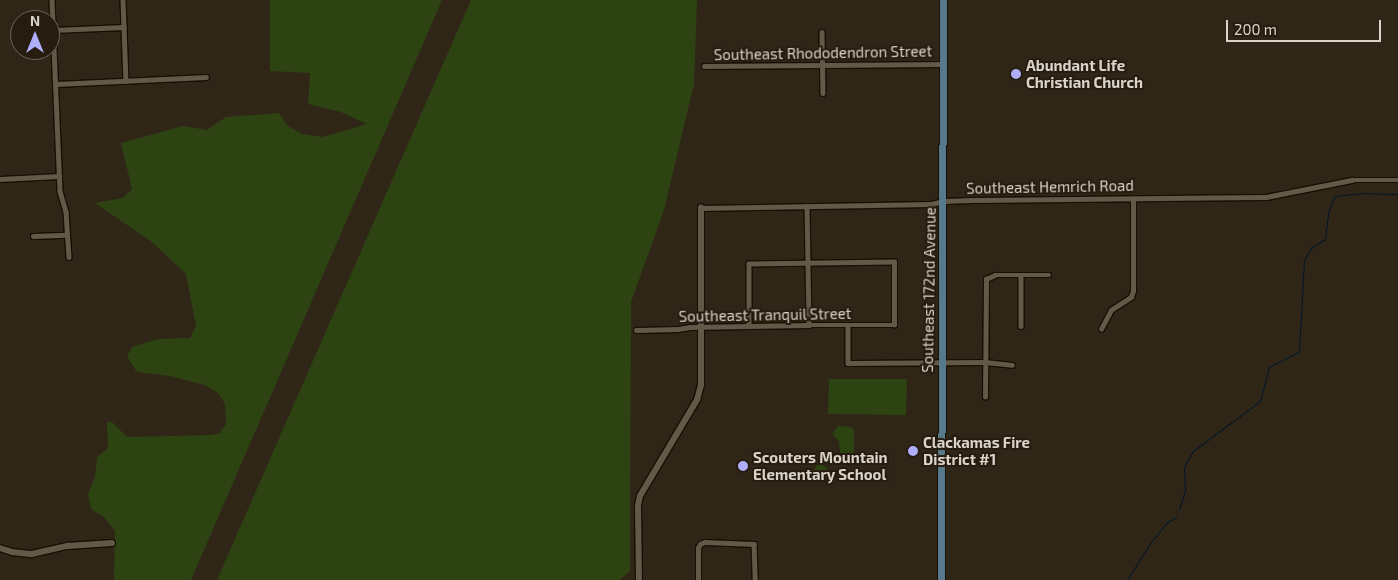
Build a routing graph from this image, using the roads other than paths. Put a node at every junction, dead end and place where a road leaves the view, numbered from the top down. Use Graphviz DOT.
graph roads {
  1 [pos="122,0"];
  2 [pos="943,0"];
  3 [pos="124,27"];
  4 [pos="60,30"];
  5 [pos="822,32"];
  6 [pos="55,60"];
  7 [pos="944,64"];
  8 [pos="823,65"];
  9 [pos="704,66"];
  10 [pos="206,77"];
  11 [pos="126,81"];
  12 [pos="56,84"];
  13 [pos="823,93"];
  14 [pos="59,176"];
  15 [pos="0,178"];
  16 [pos="1398,180"];
  17 [pos="1133,199"];
  18 [pos="944,201"];
  19 [pos="807,206"];
  20 [pos="701,208"];
  21 [pos="67,235"];
  22 [pos="34,236"];
  23 [pos="69,257"];
  24 [pos="808,264"];
  25 [pos="1021,275"];
  26 [pos="1049,275"];
  27 [pos="809,325"];
  28 [pos="848,325"];
  29 [pos="749,326"];
  30 [pos="1021,326"];
  31 [pos="702,327"];
  32 [pos="1101,329"];
  33 [pos="636,330"];
  34 [pos="985,362"];
  35 [pos="942,363"];
  36 [pos="1012,365"];
  37 [pos="985,397"];
  38 [pos="112,542"];
  39 [pos="0,548"];
  40 [pos="639,580"];
  41 [pos="698,580"];
  42 [pos="754,580"];
  43 [pos="941,580"];
  1 -- 3 [label="street"];
  2 -- 7 [label="main road, Southeast 172nd Avenue"];
  3 -- 4 [label="street"];
  3 -- 11 [label="street"];
  5 -- 8 [label="street"];
  6 -- 12 [label="street"];
  7 -- 8 [label="street, Southeast Rhododendron Street"];
  7 -- 18 [label="main road, Southeast 172nd Avenue"];
  8 -- 9 [label="street, Southeast Rhododendron Street"];
  8 -- 13 [label="street"];
  10 -- 11 [label="street"];
  11 -- 12 [label="street"];
  12 -- 14 [label="street"];
  14 -- 15 [label="street"];
  14 -- 21 [label="street"];
  16 -- 17 [label="street, Southeast Hemrich Road"];
  17 -- 18 [label="street, Southeast Hemrich Road"];
  17 -- 32 [label="street"];
  18 -- 19 [label="street, Southeast Hemrich Road"];
  18 -- 35 [label="main road, Southeast 172nd Avenue"];
  19 -- 20 [label="street, Southeast Hemrich Road"];
  19 -- 24 [label="street"];
  20 -- 31 [label="street"];
  21 -- 22 [label="street"];
  21 -- 23 [label="street"];
  24 -- 27 [label="street"];
  24 -- 28 [label="street, Southeast Tranquil Street"];
  24 -- 29 [label="street"];
  25 -- 26 [label="street"];
  25 -- 30 [label="street"];
  25 -- 34 [label="street"];
  27 -- 28 [label="street, Southeast Tranquil Street"];
  27 -- 29 [label="street, Southeast Tranquil Street"];
  28 -- 35 [label="street"];
  29 -- 31 [label="street, Southeast Tranquil Street"];
  31 -- 33 [label="street, Southeast Tranquil Street"];
  31 -- 40 [label="street"];
  34 -- 35 [label="street"];
  34 -- 36 [label="street"];
  34 -- 37 [label="street"];
  35 -- 43 [label="main road, Southeast 172nd Avenue"];
  38 -- 39 [label="street"];
  41 -- 42 [label="street"];
}
